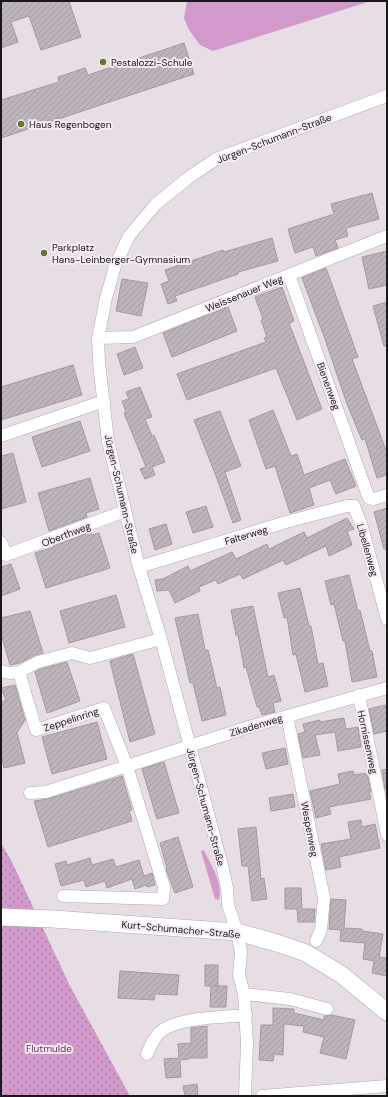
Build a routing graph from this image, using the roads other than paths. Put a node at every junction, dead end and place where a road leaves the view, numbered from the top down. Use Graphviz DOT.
graph roads {
  1 [pos="387,96"];
  2 [pos="387,236"];
  3 [pos="289,275"];
  4 [pos="98,338"];
  5 [pos="104,401"];
  6 [pos="1,436"];
  7 [pos="387,495"];
  8 [pos="354,506"];
  9 [pos="125,511"];
  10 [pos="1,542"];
  11 [pos="3,556"];
  12 [pos="138,568"];
  13 [pos="387,619"];
  14 [pos="161,639"];
  15 [pos="1,671"];
  16 [pos="19,672"];
  17 [pos="387,688"];
  18 [pos="359,695"];
  19 [pos="287,716"];
  20 [pos="189,747"];
  21 [pos="127,766"];
  22 [pos="30,793"];
  23 [pos="387,835"];
  24 [pos="63,896"];
  25 [pos="1,917"];
  26 [pos="237,932"];
  27 [pos="316,941"];
  28 [pos="244,994"];
  29 [pos="327,1009"];
  30 [pos="387,1012"];
  31 [pos="246,1015"];
  32 [pos="147,1054"];
  33 [pos="387,1086"];
  34 [pos="346,1093"];
  35 [pos="245,1096"];
  36 [pos="262,1096"];
  1 -- 4 [label="street, Jürgen-Schumann-Straße"];
  2 -- 3 [label="street, Weissenauer Weg"];
  3 -- 4 [label="street, Weissenauer Weg"];
  3 -- 7 [label="street, Bienenweg"];
  4 -- 5 [label="street, Jürgen-Schumann-Straße"];
  5 -- 6 [label="street"];
  5 -- 9 [label="street, Jürgen-Schumann-Straße"];
  8 -- 12 [label="street, Falterweg"];
  8 -- 13 [label="street, Libellenweg"];
  9 -- 11 [label="street, Oberthweg"];
  9 -- 12 [label="street, Jürgen-Schumann-Straße"];
  10 -- 11 [label="street, Oberthweg"];
  12 -- 14 [label="street, Jürgen-Schumann-Straße"];
  14 -- 16 [label="street"];
  14 -- 20 [label="street, Jürgen-Schumann-Straße"];
  15 -- 16 [label="street"];
  16 -- 21 [label="street, Zeppelinring"];
  17 -- 18 [label="street, Zikadenweg"];
  18 -- 19 [label="street, Zikadenweg"];
  18 -- 23 [label="street, Hornissenweg"];
  19 -- 20 [label="street, Zikadenweg"];
  19 -- 27 [label="street, Wespenweg"];
  20 -- 21 [label="street, Zikadenweg"];
  20 -- 26 [label="street, Jürgen-Schumann-Straße"];
  21 -- 22 [label="street, Zikadenweg"];
  21 -- 24 [label="street"];
  25 -- 26 [label="main road, Kurt-Schumacher-Straße"];
  26 -- 28 [label="street, Jürgen-Schumann-Straße"];
  26 -- 30 [label="main road, Kurt-Schumacher-Straße"];
  28 -- 29 [label="street"];
  28 -- 31 [label="street, Jürgen-Schumann-Straße"];
  31 -- 32 [label="street"];
  31 -- 35 [label="street, Jürgen-Schumann-Straße"];
  33 -- 34 [label="street"];
  34 -- 36 [label="street"];
}
